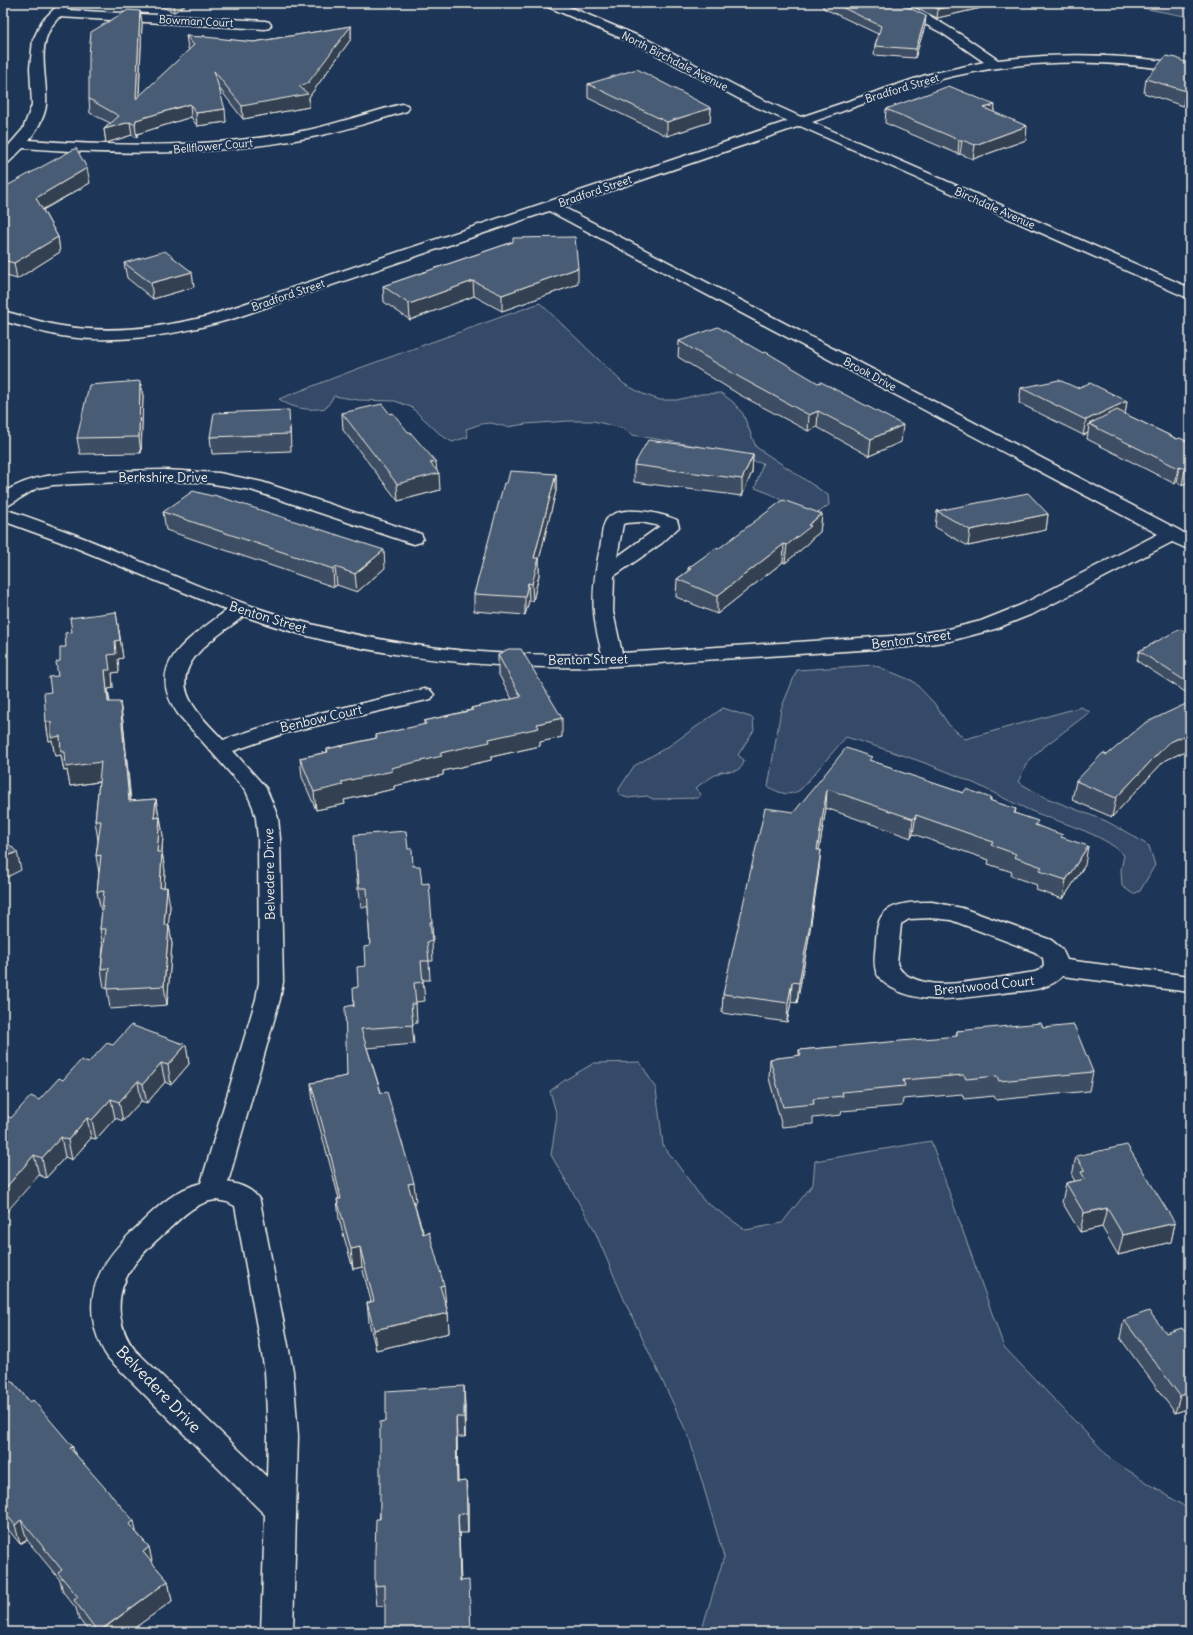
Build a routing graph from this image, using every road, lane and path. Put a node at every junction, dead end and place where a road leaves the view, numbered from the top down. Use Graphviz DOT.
graph roads {
  1 [pos="67,3"];
  2 [pos="550,3"];
  3 [pos="894,3"];
  4 [pos="56,13"];
  5 [pos="265,25"];
  6 [pos="995,64"];
  7 [pos="1190,69"];
  8 [pos="402,108"];
  9 [pos="799,122"];
  10 [pos="20,144"];
  11 [pos="3,160"];
  12 [pos="550,206"];
  13 [pos="1190,294"];
  14 [pos="3,316"];
  15 [pos="3,501"];
  16 [pos="3,515"];
  17 [pos="1172,534"];
  18 [pos="414,538"];
  19 [pos="1190,544"];
  20 [pos="606,573"];
  21 [pos="240,610"];
  22 [pos="613,659"];
  23 [pos="424,695"];
  24 [pos="220,748"];
  25 [pos="1056,967"];
  26 [pos="1190,984"];
  27 [pos="212,1190"];
  28 [pos="281,1510"];
  29 [pos="277,1632"];
  1 -- 4 [label="street"];
  2 -- 9 [label="street, North Birchdale Avenue"];
  3 -- 6 [label="street"];
  4 -- 5 [label="street, Bowman Court"];
  4 -- 10 [label="street"];
  6 -- 7 [label="street, Bradford Street"];
  6 -- 9 [label="street, Bradford Street"];
  8 -- 10 [label="street, Bellflower Court"];
  9 -- 12 [label="street, Bradford Street"];
  9 -- 13 [label="street, Birchdale Avenue"];
  10 -- 11 [label="street"];
  12 -- 14 [label="street, Bradford Street"];
  12 -- 17 [label="street, Brook Drive"];
  15 -- 18 [label="street, Berkshire Drive"];
  16 -- 21 [label="street, Benton Street"];
  17 -- 19 [label="street, Brook Drive"];
  17 -- 22 [label="street, Benton Street"];
  20 -- 22 [label="street"];
  21 -- 22 [label="street, Benton Street"];
  21 -- 24 [label="street, Belvedere Drive"];
  23 -- 24 [label="street, Benbow Court"];
  24 -- 27 [label="street, Belvedere Drive"];
  25 -- 25 [label="street, Brentwood Court"];
  25 -- 26 [label="street"];
  27 -- 28 [label="street, Belvedere Drive"];
  27 -- 28 [label="street, Belvedere Drive"];
  28 -- 29 [label="street, Belvedere Drive"];
}
